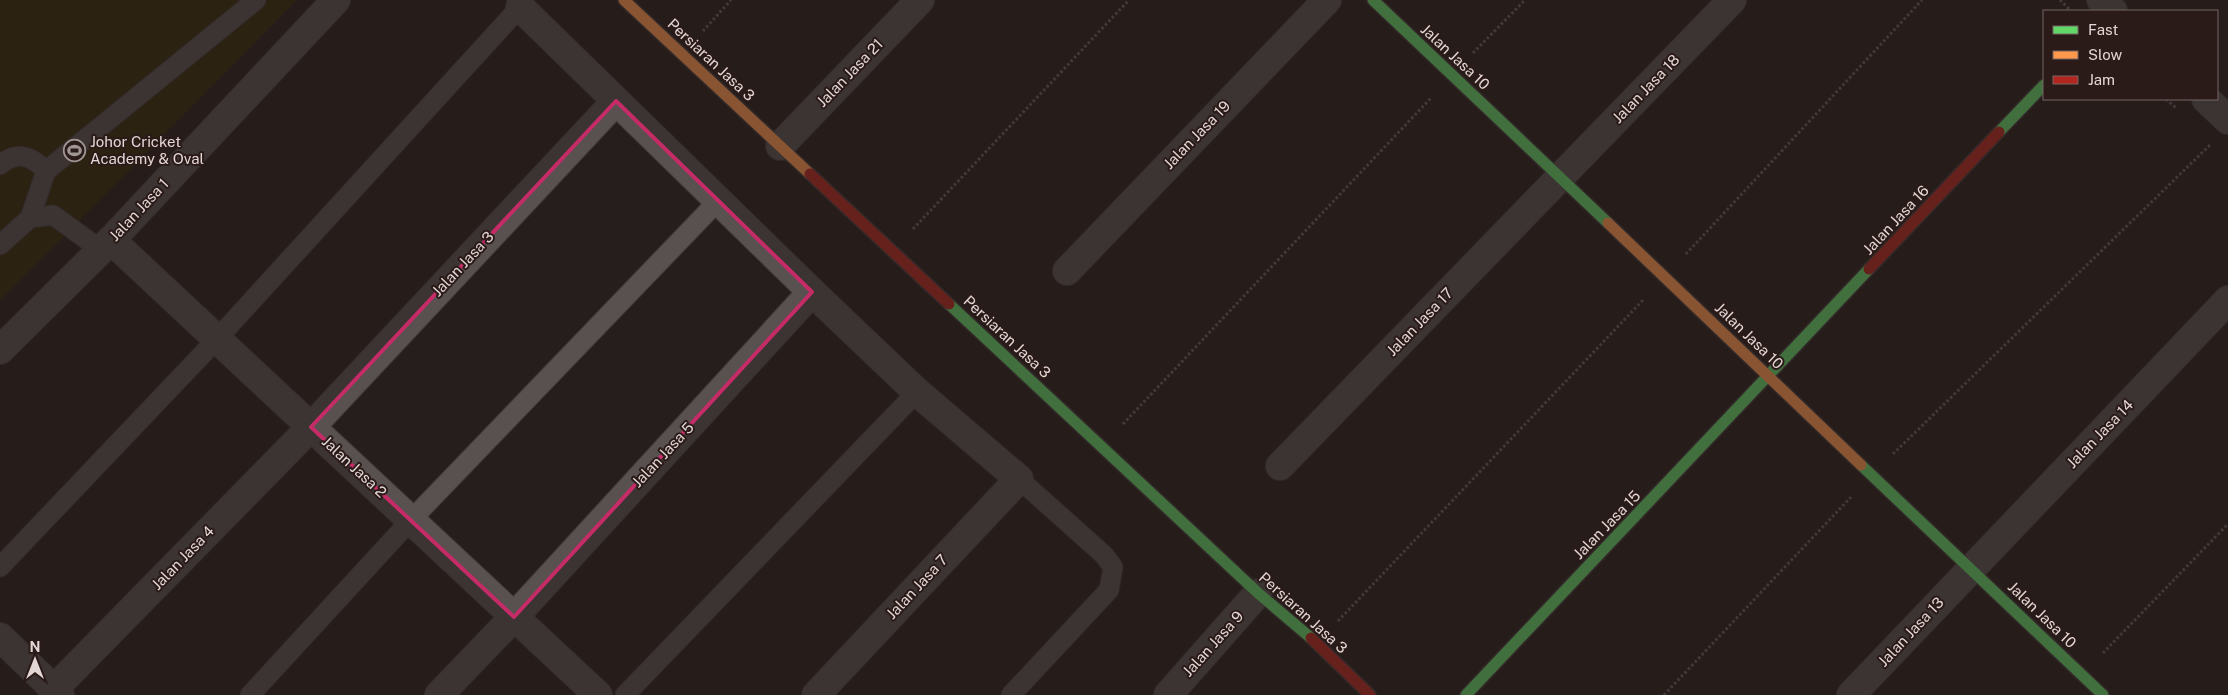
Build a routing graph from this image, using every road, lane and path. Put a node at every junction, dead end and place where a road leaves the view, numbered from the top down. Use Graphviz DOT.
graph roads {
  1 [pos="256,0"];
  2 [pos="336,0"];
  3 [pos="624,0"];
  4 [pos="731,0"];
  5 [pos="920,0"];
  6 [pos="1129,0"];
  7 [pos="1327,0"];
  8 [pos="1373,0"];
  9 [pos="1525,0"];
  10 [pos="1732,0"];
  11 [pos="1922,0"];
  12 [pos="2060,0"];
  13 [pos="2101,0"];
  14 [pos="520,7"];
  15 [pos="2071,10"];
  16 [pos="2112,10"];
  17 [pos="681,53"];
  18 [pos="1452,75"];
  19 [pos="2043,86"];
  20 [pos="2207,100"];
  21 [pos="616,101"];
  22 [pos="2228,120"];
  23 [pos="2213,142"];
  24 [pos="780,146"];
  25 [pos="0,165"];
  26 [pos="46,171"];
  27 [pos="1560,177"];
  28 [pos="718,201"];
  29 [pos="30,218"];
  30 [pos="0,245"];
  31 [pos="106,245"];
  32 [pos="893,251"];
  33 [pos="1067,271"];
  34 [pos="1665,277"];
  35 [pos="812,292"];
  36 [pos="2228,300"];
  37 [pos="216,338"];
  38 [pos="0,350"];
  39 [pos="1769,376"];
  40 [pos="917,392"];
  41 [pos="311,427"];
  42 [pos="1101,446"];
  43 [pos="1280,466"];
  44 [pos="1873,474"];
  45 [pos="1018,479"];
  46 [pos="411,520"];
  47 [pos="2228,524"];
  48 [pos="0,567"];
  49 [pos="1972,568"];
  50 [pos="1258,593"];
  51 [pos="514,617"];
  52 [pos="0,637"];
  53 [pos="1317,643"];
  54 [pos="2082,675"];
  55 [pos="57,692"];
  56 [pos="250,695"];
  57 [pos="439,695"];
  58 [pos="598,695"];
  59 [pos="625,695"];
  60 [pos="816,695"];
  61 [pos="1011,695"];
  62 [pos="1168,695"];
  63 [pos="1370,695"];
  64 [pos="1466,695"];
  65 [pos="1664,695"];
  66 [pos="1851,695"];
  67 [pos="2103,695"];
  1 -- 26 [label="lane"];
  2 -- 31 [label="street, Jalan Jasa 1"];
  3 -- 17 [label="street, Persiaran Jasa 3"];
  4 -- 17 [label="path"];
  5 -- 24 [label="street, Jalan Jasa 21"];
  6 -- 32 [label="path"];
  7 -- 33 [label="street, Jalan Jasa 19"];
  8 -- 18 [label="street, Jalan Jasa 10"];
  9 -- 18 [label="path"];
  10 -- 27 [label="street, Jalan Jasa 18"];
  11 -- 34 [label="path"];
  12 -- 15 [label="path"];
  13 -- 16 [label="street"];
  14 -- 21 [label="street"];
  14 -- 37 [label="lane"];
  17 -- 24 [label="street, Persiaran Jasa 3"];
  18 -- 27 [label="street, Jalan Jasa 10"];
  18 -- 42 [label="path"];
  19 -- 39 [label="street, Jalan Jasa 16"];
  20 -- 22 [label="street"];
  21 -- 28 [label="street"];
  21 -- 41 [label="street, Jalan Jasa 3"];
  23 -- 44 [label="path"];
  24 -- 32 [label="street, Persiaran Jasa 3"];
  25 -- 26 [label="lane"];
  26 -- 29 [label="lane"];
  27 -- 34 [label="street, Jalan Jasa 10"];
  27 -- 43 [label="street, Jalan Jasa 17"];
  28 -- 35 [label="street"];
  28 -- 46 [label="lane"];
  29 -- 30 [label="lane"];
  29 -- 31 [label="lane"];
  31 -- 37 [label="street, Jalan Jasa 2"];
  31 -- 38 [label="street, Jalan Jasa 1"];
  32 -- 42 [label="street, Persiaran Jasa 3"];
  34 -- 39 [label="street, Jalan Jasa 10"];
  34 -- 53 [label="path"];
  35 -- 40 [label="street"];
  35 -- 51 [label="street, Jalan Jasa 5"];
  36 -- 49 [label="street, Jalan Jasa 14"];
  37 -- 41 [label="street, Jalan Jasa 2"];
  37 -- 48 [label="lane"];
  39 -- 44 [label="street, Jalan Jasa 10"];
  39 -- 64 [label="street, Jalan Jasa 15"];
  40 -- 45 [label="street"];
  40 -- 59 [label="lane"];
  41 -- 46 [label="street, Jalan Jasa 2"];
  41 -- 55 [label="street, Jalan Jasa 4"];
  42 -- 50 [label="street, Persiaran Jasa 3"];
  44 -- 49 [label="street, Jalan Jasa 10"];
  44 -- 65 [label="path"];
  45 -- 60 [label="street, Jalan Jasa 7"];
  45 -- 61 [label="lane"];
  46 -- 51 [label="street, Jalan Jasa 2"];
  46 -- 56 [label="lane"];
  47 -- 54 [label="path"];
  49 -- 54 [label="street, Jalan Jasa 10"];
  49 -- 66 [label="street, Jalan Jasa 13"];
  50 -- 53 [label="street, Persiaran Jasa 3"];
  50 -- 62 [label="street, Jalan Jasa 9"];
  51 -- 57 [label="street, Jalan Jasa 5"];
  51 -- 58 [label="street, Jalan Jasa 2"];
  52 -- 55 [label="street"];
  53 -- 63 [label="street, Persiaran Jasa 3"];
  54 -- 67 [label="street, Jalan Jasa 10"];
}
